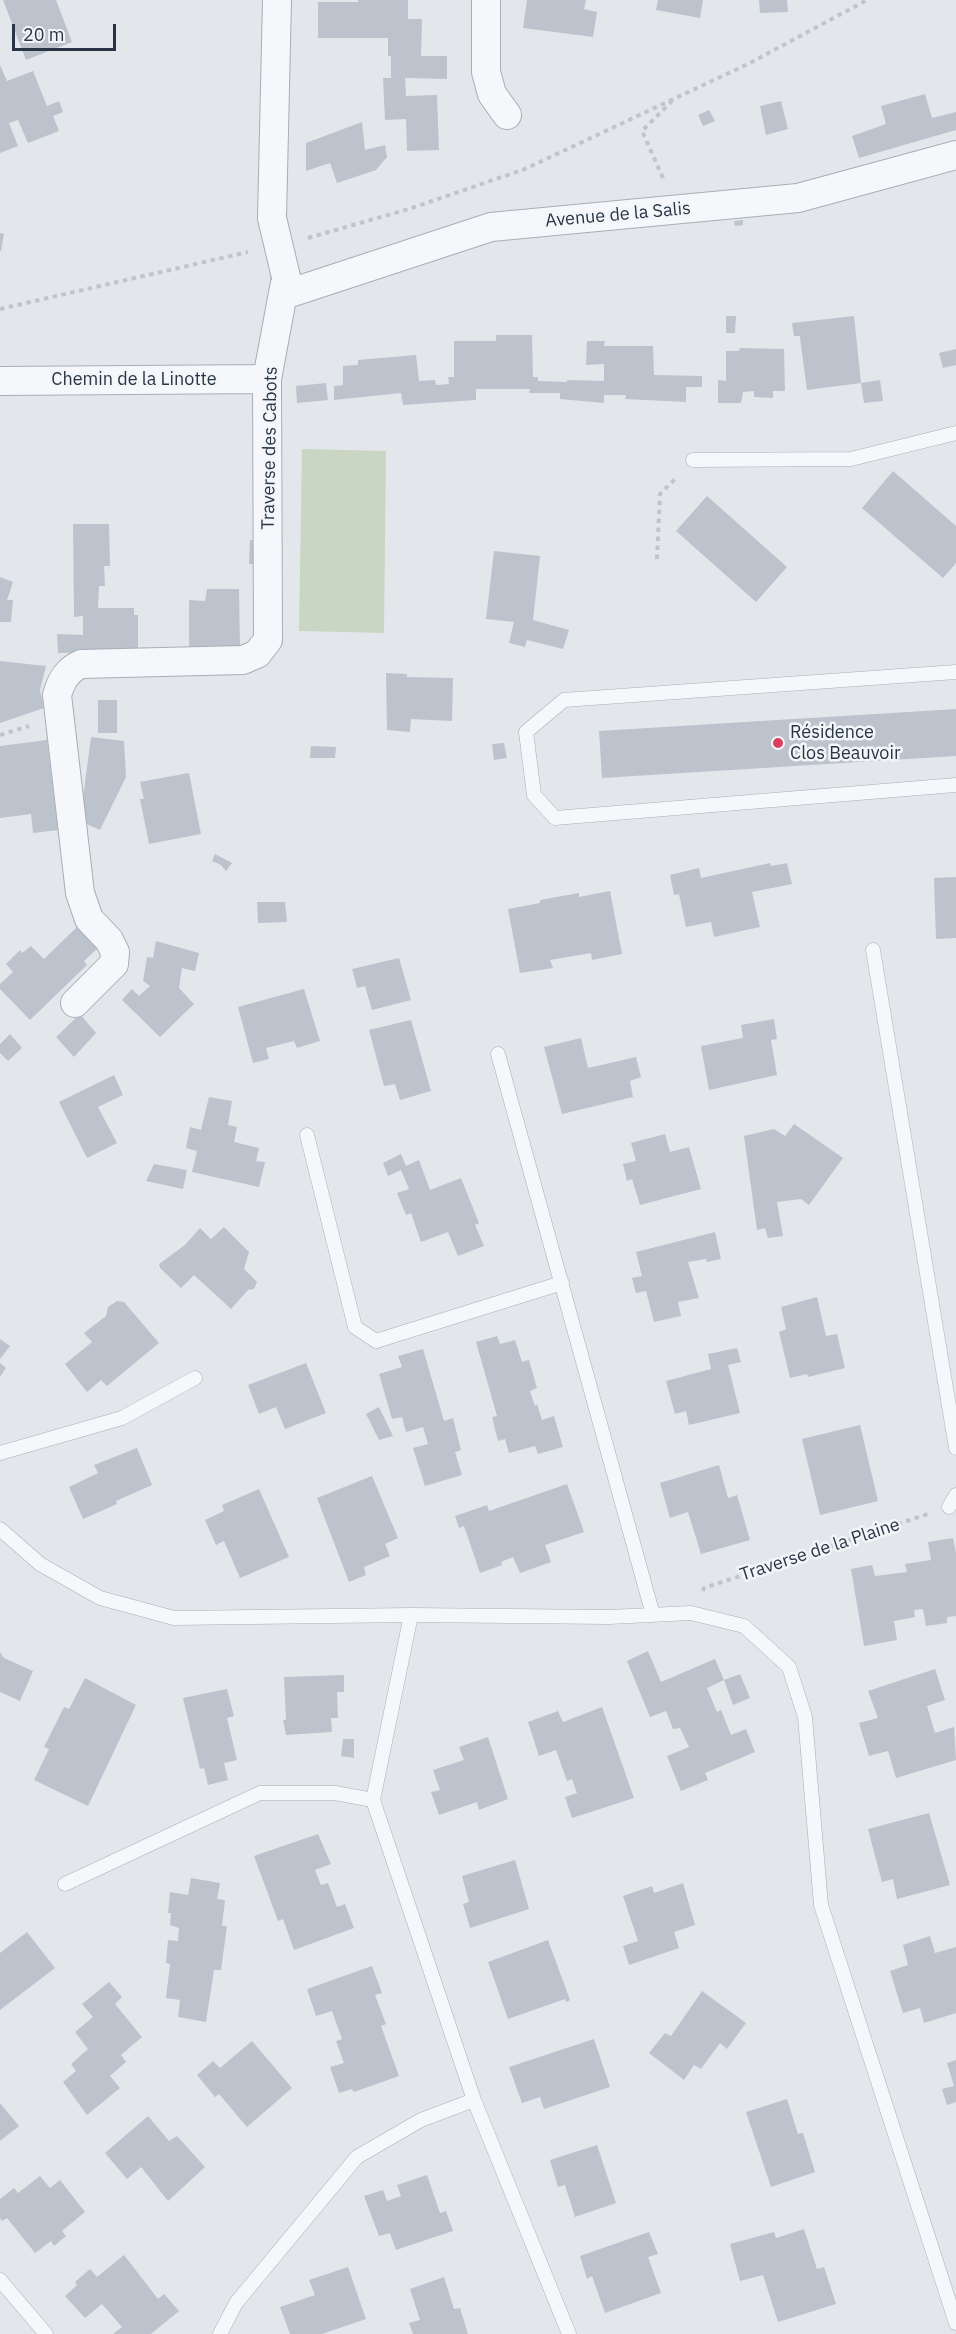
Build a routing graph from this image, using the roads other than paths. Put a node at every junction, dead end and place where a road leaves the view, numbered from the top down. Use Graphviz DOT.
graph roads {
  1 [pos="277,0"];
  2 [pos="486,0"];
  3 [pos="507,114"];
  4 [pos="956,155"];
  5 [pos="285,286"];
  6 [pos="267,379"];
  7 [pos="0,381"];
  8 [pos="956,433"];
  9 [pos="693,460"];
  10 [pos="956,672"];
  11 [pos="956,784"];
  12 [pos="873,950"];
  13 [pos="75,1003"];
  14 [pos="498,1054"];
  15 [pos="307,1135"];
  16 [pos="562,1283"];
  17 [pos="195,1378"];
  18 [pos="956,1448"];
  19 [pos="0,1453"];
  20 [pos="0,1529"];
  21 [pos="411,1615"];
  22 [pos="653,1615"];
  23 [pos="373,1800"];
  24 [pos="65,1884"];
  25 [pos="474,2100"];
  26 [pos="0,2280"];
  27 [pos="956,2323"];
  28 [pos="46,2334"];
  29 [pos="220,2334"];
  30 [pos="569,2334"];
  1 -- 5 [label="street, Traverse des Cabots, bridge"];
  2 -- 3 [label="street"];
  4 -- 5 [label="street, Avenue de la Salis"];
  5 -- 6 [label="street, Traverse des Cabots"];
  6 -- 7 [label="street, Chemin de la Linotte"];
  6 -- 13 [label="street, Traverse des Cabots"];
  8 -- 9 [label="lane"];
  10 -- 11 [label="lane"];
  12 -- 18 [label="lane"];
  14 -- 16 [label="lane"];
  15 -- 16 [label="lane"];
  16 -- 22 [label="lane"];
  17 -- 19 [label="lane"];
  20 -- 21 [label="lane"];
  21 -- 22 [label="lane"];
  21 -- 23 [label="lane"];
  22 -- 27 [label="lane"];
  23 -- 24 [label="lane"];
  23 -- 25 [label="lane"];
  25 -- 29 [label="lane"];
  25 -- 30 [label="lane"];
  26 -- 28 [label="lane"];
}
